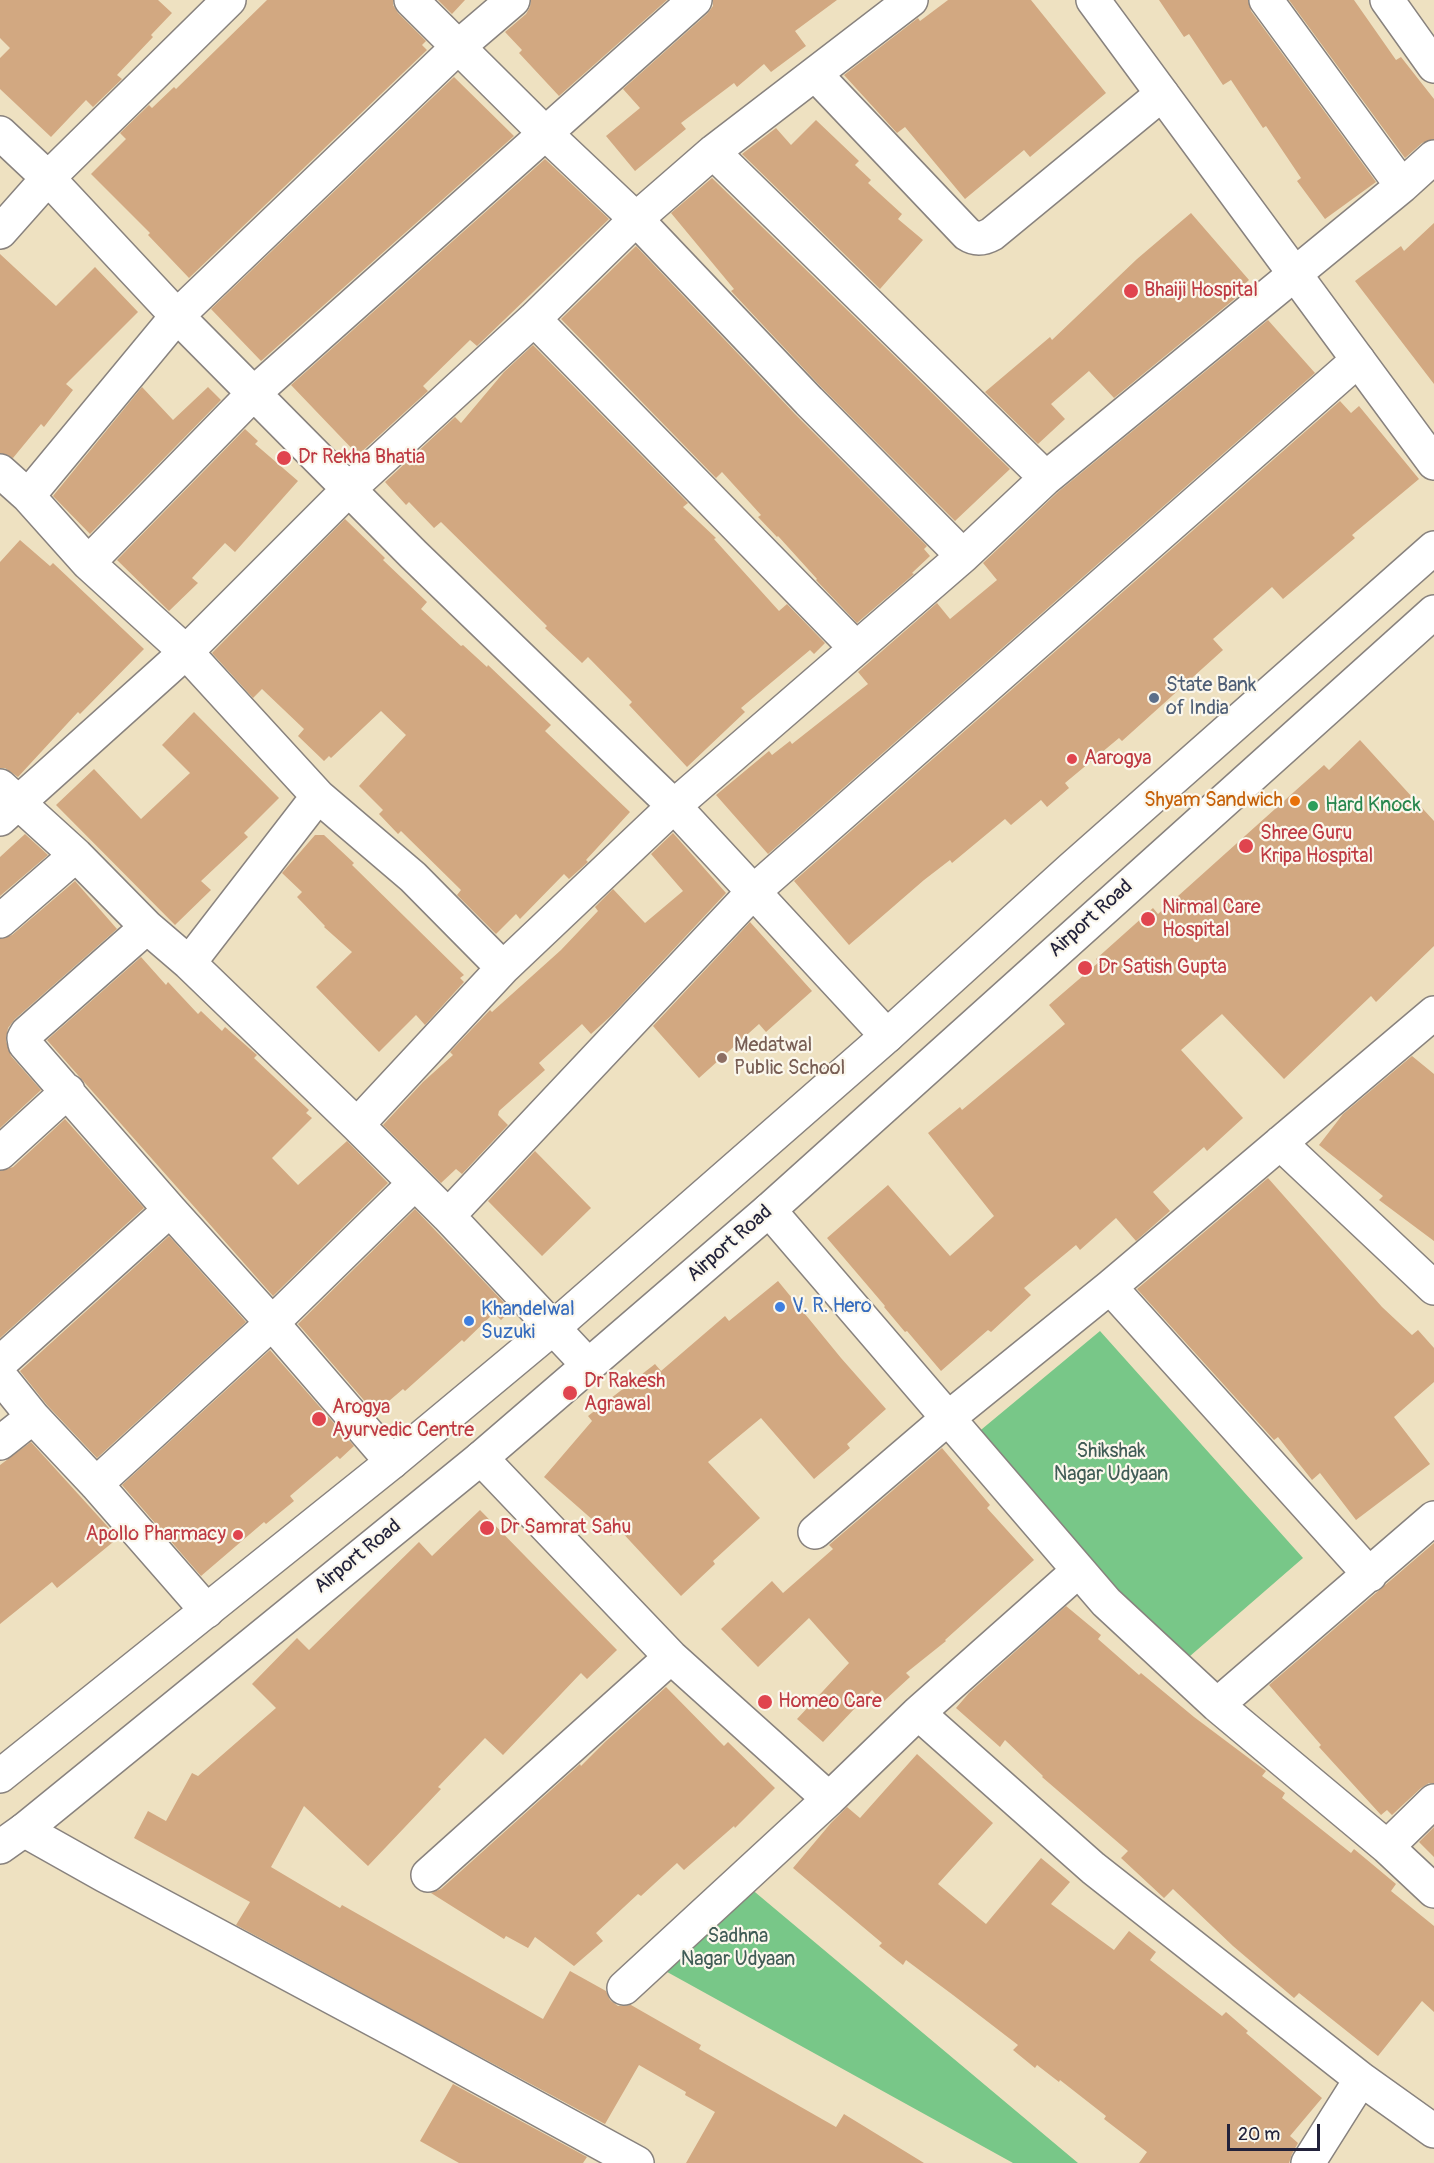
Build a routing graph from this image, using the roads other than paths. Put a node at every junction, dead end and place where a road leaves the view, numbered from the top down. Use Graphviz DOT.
graph roads {
  1 [pos="229,0"];
  2 [pos="411,0"];
  3 [pos="513,0"];
  4 [pos="695,0"];
  5 [pos="911,0"];
  6 [pos="1093,0"];
  7 [pos="1266,0"];
  8 [pos="1387,0"];
  9 [pos="458,47"];
  10 [pos="1434,66"];
  11 [pos="815,74"];
  12 [pos="1162,94"];
  13 [pos="0,133"];
  14 [pos="545,133"];
  15 [pos="713,152"];
  16 [pos="1434,157"];
  17 [pos="48,178"];
  18 [pos="1402,186"];
  19 [pos="636,219"];
  20 [pos="0,232"];
  21 [pos="1295,273"];
  22 [pos="177,315"];
  23 [pos="534,319"];
  24 [pos="1358,360"];
  25 [pos="254,393"];
  26 [pos="1434,463"];
  27 [pos="0,471"];
  28 [pos="1046,478"];
  29 [pos="349,489"];
  30 [pos="28,496"];
  31 [pos="1434,548"];
  32 [pos="963,556"];
  33 [pos="88,563"];
  34 [pos="1434,612"];
  35 [pos="855,647"];
  36 [pos="186,652"];
  37 [pos="318,796"];
  38 [pos="6,802"];
  39 [pos="674,806"];
  40 [pos="76,855"];
  41 [pos="753,892"];
  42 [pos="0,921"];
  43 [pos="147,927"];
  44 [pos="189,963"];
  45 [pos="503,968"];
  46 [pos="1431,1021"];
  47 [pos="887,1036"];
  48 [pos="68,1091"];
  49 [pos="357,1125"];
  50 [pos="1280,1143"];
  51 [pos="0,1153"];
  52 [pos="415,1183"];
  53 [pos="170,1210"];
  54 [pos="769,1210"];
  55 [pos="448,1216"];
  56 [pos="1110,1287"];
  57 [pos="1434,1288"];
  58 [pos="272,1323"];
  59 [pos="553,1328"];
  60 [pos="0,1363"];
  61 [pos="589,1366"];
  62 [pos="0,1376"];
  63 [pos="33,1417"];
  64 [pos="947,1419"];
  65 [pos="0,1443"];
  66 [pos="481,1458"];
  67 [pos="392,1462"];
  68 [pos="96,1484"];
  69 [pos="1434,1518"];
  70 [pos="815,1532"];
  71 [pos="1078,1570"];
  72 [pos="1370,1575"];
  73 [pos="207,1611"];
  74 [pos="671,1657"];
  75 [pos="1217,1705"];
  76 [pos="918,1713"];
  77 [pos="0,1776"];
  78 [pos="829,1799"];
  79 [pos="1434,1801"];
  80 [pos="12,1839"];
  81 [pos="1387,1847"];
  82 [pos="428,1875"];
  83 [pos="1434,1892"];
  84 [pos="624,1988"];
  85 [pos="1360,2079"];
  86 [pos="1434,2131"];
  87 [pos="637,2163"];
  88 [pos="1308,2163"];
  1 -- 17 [label="street"];
  2 -- 9 [label="street"];
  3 -- 9 [label="street"];
  4 -- 14 [label="street"];
  5 -- 11 [label="street"];
  6 -- 12 [label="street"];
  7 -- 18 [label="street"];
  8 -- 10 [label="street"];
  9 -- 14 [label="street"];
  9 -- 22 [label="street"];
  11 -- 12 [label="street"];
  11 -- 15 [label="street"];
  12 -- 21 [label="street"];
  13 -- 17 [label="street"];
  14 -- 19 [label="street"];
  14 -- 25 [label="street"];
  15 -- 19 [label="street"];
  15 -- 28 [label="street"];
  16 -- 18 [label="street"];
  17 -- 20 [label="street"];
  17 -- 22 [label="street"];
  18 -- 21 [label="street"];
  19 -- 23 [label="street"];
  19 -- 32 [label="street"];
  21 -- 24 [label="street"];
  21 -- 28 [label="street"];
  22 -- 25 [label="street"];
  22 -- 30 [label="street"];
  23 -- 29 [label="street"];
  23 -- 35 [label="street"];
  24 -- 26 [label="street"];
  24 -- 41 [label="street"];
  25 -- 29 [label="street"];
  25 -- 33 [label="street"];
  27 -- 30 [label="street"];
  28 -- 32 [label="street"];
  29 -- 36 [label="street"];
  29 -- 39 [label="street"];
  30 -- 33 [label="street"];
  31 -- 47 [label="street"];
  32 -- 35 [label="street"];
  33 -- 36 [label="street"];
  34 -- 54 [label="street, Airport Road"];
  35 -- 39 [label="street"];
  36 -- 37 [label="street"];
  36 -- 38 [label="street"];
  37 -- 44 [label="street"];
  37 -- 45 [label="street"];
  38 -- 40 [label="street"];
  39 -- 41 [label="street"];
  39 -- 45 [label="street"];
  40 -- 42 [label="street"];
  40 -- 43 [label="street"];
  41 -- 47 [label="street"];
  41 -- 55 [label="street"];
  43 -- 44 [label="street"];
  43 -- 48 [label="street"];
  44 -- 49 [label="street"];
  45 -- 49 [label="street"];
  46 -- 50 [label="street"];
  47 -- 59 [label="street"];
  48 -- 51 [label="street"];
  48 -- 53 [label="street"];
  49 -- 52 [label="street"];
  50 -- 56 [label="street"];
  50 -- 57 [label="street"];
  52 -- 55 [label="street"];
  52 -- 58 [label="street"];
  53 -- 58 [label="street"];
  53 -- 60 [label="street"];
  54 -- 61 [label="street, Airport Road"];
  54 -- 64 [label="street"];
  55 -- 59 [label="street"];
  56 -- 64 [label="street"];
  56 -- 72 [label="street"];
  58 -- 67 [label="street"];
  58 -- 68 [label="street"];
  59 -- 61 [label="street"];
  59 -- 67 [label="street"];
  61 -- 66 [label="street, Airport Road"];
  62 -- 63 [label="street"];
  63 -- 65 [label="street"];
  63 -- 68 [label="street"];
  64 -- 70 [label="street"];
  64 -- 71 [label="street"];
  66 -- 74 [label="street"];
  66 -- 80 [label="street, Airport Road"];
  67 -- 73 [label="street"];
  68 -- 73 [label="street"];
  69 -- 72 [label="street"];
  71 -- 75 [label="street"];
  71 -- 76 [label="street"];
  72 -- 75 [label="street"];
  73 -- 77 [label="street"];
  74 -- 78 [label="street"];
  74 -- 82 [label="street"];
  75 -- 81 [label="street"];
  76 -- 78 [label="street"];
  76 -- 85 [label="street"];
  78 -- 84 [label="street"];
  79 -- 81 [label="street"];
  80 -- 87 [label="street"];
  81 -- 83 [label="street"];
  85 -- 86 [label="street"];
  85 -- 88 [label="street"];
}
